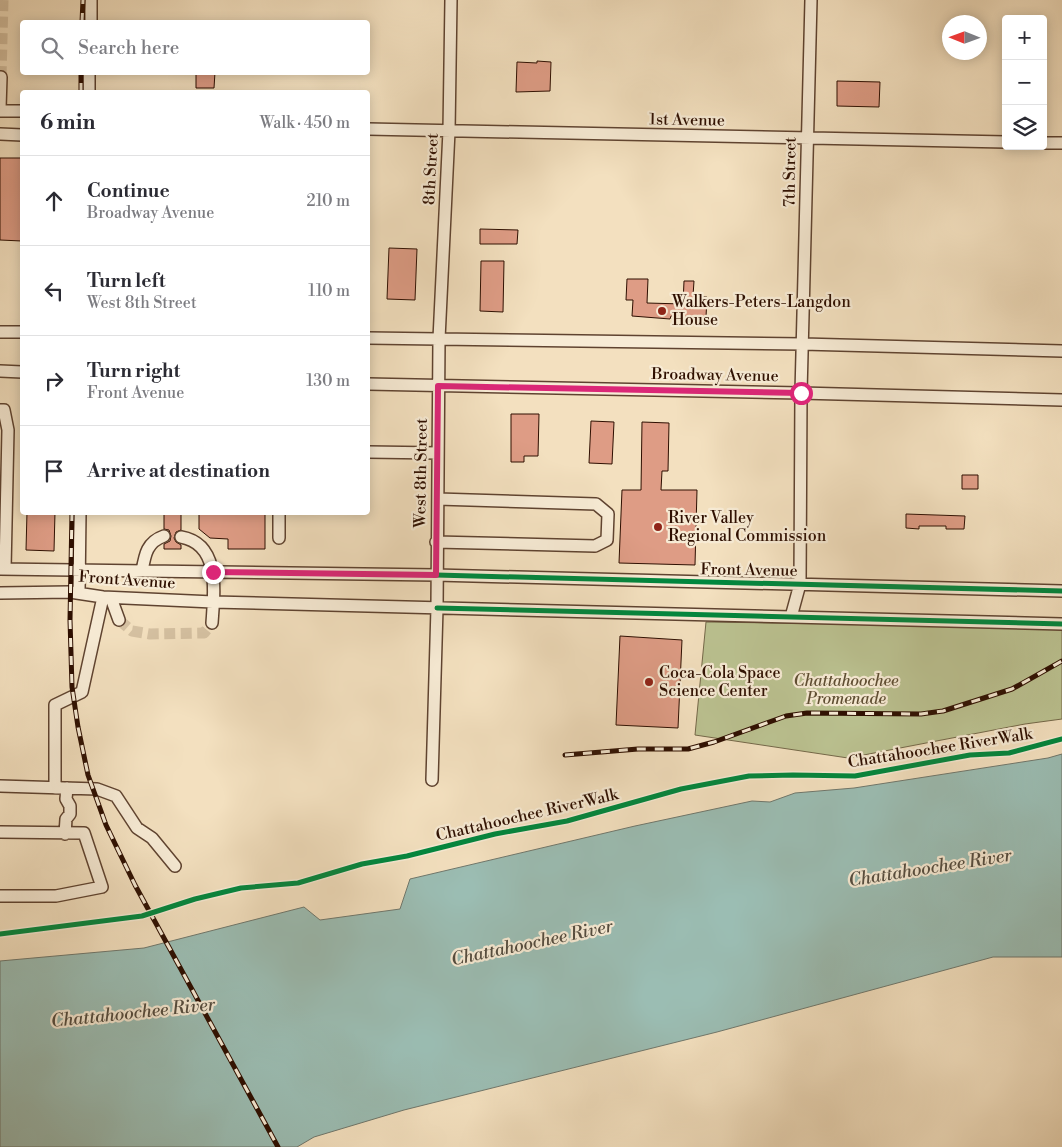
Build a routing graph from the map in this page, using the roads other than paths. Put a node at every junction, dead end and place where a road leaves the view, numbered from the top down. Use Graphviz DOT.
graph roads {
  1 [pos="91,0"];
  2 [pos="451,0"];
  3 [pos="811,0"];
  4 [pos="90,20"];
  5 [pos="90,75"];
  6 [pos="1,77"];
  7 [pos="89,90"];
  8 [pos="0,109"];
  9 [pos="20,111"];
  10 [pos="370,129"];
  11 [pos="449,131"];
  12 [pos="0,134"];
  13 [pos="20,135"];
  14 [pos="807,139"];
  15 [pos="1002,142"];
  16 [pos="1047,143"];
  17 [pos="1062,143"];
  18 [pos="0,332"];
  19 [pos="20,333"];
  20 [pos="370,338"];
  21 [pos="439,339"];
  22 [pos="803,344"];
  23 [pos="1062,351"];
  24 [pos="0,371"];
  25 [pos="20,372"];
  26 [pos="370,384"];
  27 [pos="438,386"];
  28 [pos="801,393"];
  29 [pos="1062,400"];
  30 [pos="0,410"];
  31 [pos="370,452"];
  32 [pos="438,453"];
  33 [pos="438,499"];
  34 [pos="80,515"];
  35 [pos="279,515"];
  36 [pos="164,536"];
  37 [pos="3,537"];
  38 [pos="181,537"];
  39 [pos="279,538"];
  40 [pos="436,542"];
  41 [pos="3,569"];
  42 [pos="78,570"];
  43 [pos="142,571"];
  44 [pos="213,572"];
  45 [pos="436,575"];
  46 [pos="800,584"];
  47 [pos="1062,591"];
  48 [pos="79,593"];
  49 [pos="0,594"];
  50 [pos="107,598"];
  51 [pos="213,602"];
  52 [pos="437,608"];
  53 [pos="792,617"];
  54 [pos="118,620"];
  55 [pos="212,623"];
  56 [pos="1062,624"];
  57 [pos="432,780"];
  58 [pos="0,786"];
  59 [pos="63,792"];
  60 [pos="0,832"];
  61 [pos="65,834"];
  62 [pos="175,866"];
  63 [pos="0,896"];
  1 -- 4 [label="street"];
  2 -- 11 [label="street, 8th Street"];
  3 -- 14 [label="street, 7th Street"];
  5 -- 7 [label="street"];
  6 -- 8 [label="street"];
  8 -- 9 [label="street"];
  10 -- 11 [label="street, 1st Avenue"];
  11 -- 14 [label="street, 1st Avenue"];
  11 -- 21 [label="street, 8th Street"];
  12 -- 13 [label="street"];
  14 -- 15 [label="street, 1st Avenue"];
  14 -- 22 [label="street, 7th Street"];
  16 -- 17 [label="street"];
  18 -- 19 [label="street"];
  20 -- 21 [label="street, Broadway Avenue"];
  21 -- 22 [label="street, Broadway Avenue"];
  21 -- 27 [label="street, West 8th Street"];
  22 -- 23 [label="street, Broadway Avenue"];
  22 -- 28 [label="street, 7th Street"];
  24 -- 25 [label="street"];
  26 -- 27 [label="street, Broadway Avenue"];
  27 -- 28 [label="street, Broadway Avenue"];
  27 -- 32 [label="street, West 8th Street"];
  28 -- 29 [label="street, Broadway Avenue"];
  28 -- 46 [label="street, 7th Street"];
  30 -- 37 [label="street"];
  31 -- 32 [label="street"];
  32 -- 33 [label="street, West 8th Street"];
  33 -- 40 [label="street, West 8th Street"];
  33 -- 40 [label="street"];
  34 -- 42 [label="street"];
  35 -- 39 [label="street"];
  36 -- 43 [label="street"];
  37 -- 41 [label="street"];
  38 -- 44 [label="street"];
  40 -- 45 [label="street, West 8th Street"];
  41 -- 42 [label="street, Front Avenue"];
  42 -- 43 [label="street, Front Avenue"];
  42 -- 48 [label="street"];
  43 -- 44 [label="street, Front Avenue"];
  44 -- 45 [label="street, Front Avenue"];
  44 -- 51 [label="street"];
  45 -- 46 [label="street, Front Avenue"];
  45 -- 52 [label="street, West 8th Street"];
  46 -- 47 [label="street, Front Avenue"];
  46 -- 53 [label="street, 7th Street"];
  48 -- 49 [label="street, Front Avenue"];
  48 -- 50 [label="street, Front Avenue"];
  50 -- 51 [label="street, Front Avenue"];
  50 -- 54 [label="street"];
  50 -- 59 [label="street"];
  51 -- 52 [label="street, Front Avenue"];
  51 -- 55 [label="street"];
  52 -- 53 [label="street, Front Avenue"];
  52 -- 57 [label="street, West 8th Street"];
  53 -- 56 [label="street, Front Avenue"];
  58 -- 59 [label="street"];
  59 -- 61 [label="street"];
  59 -- 62 [label="street"];
  60 -- 61 [label="street"];
  61 -- 63 [label="street"];
}
